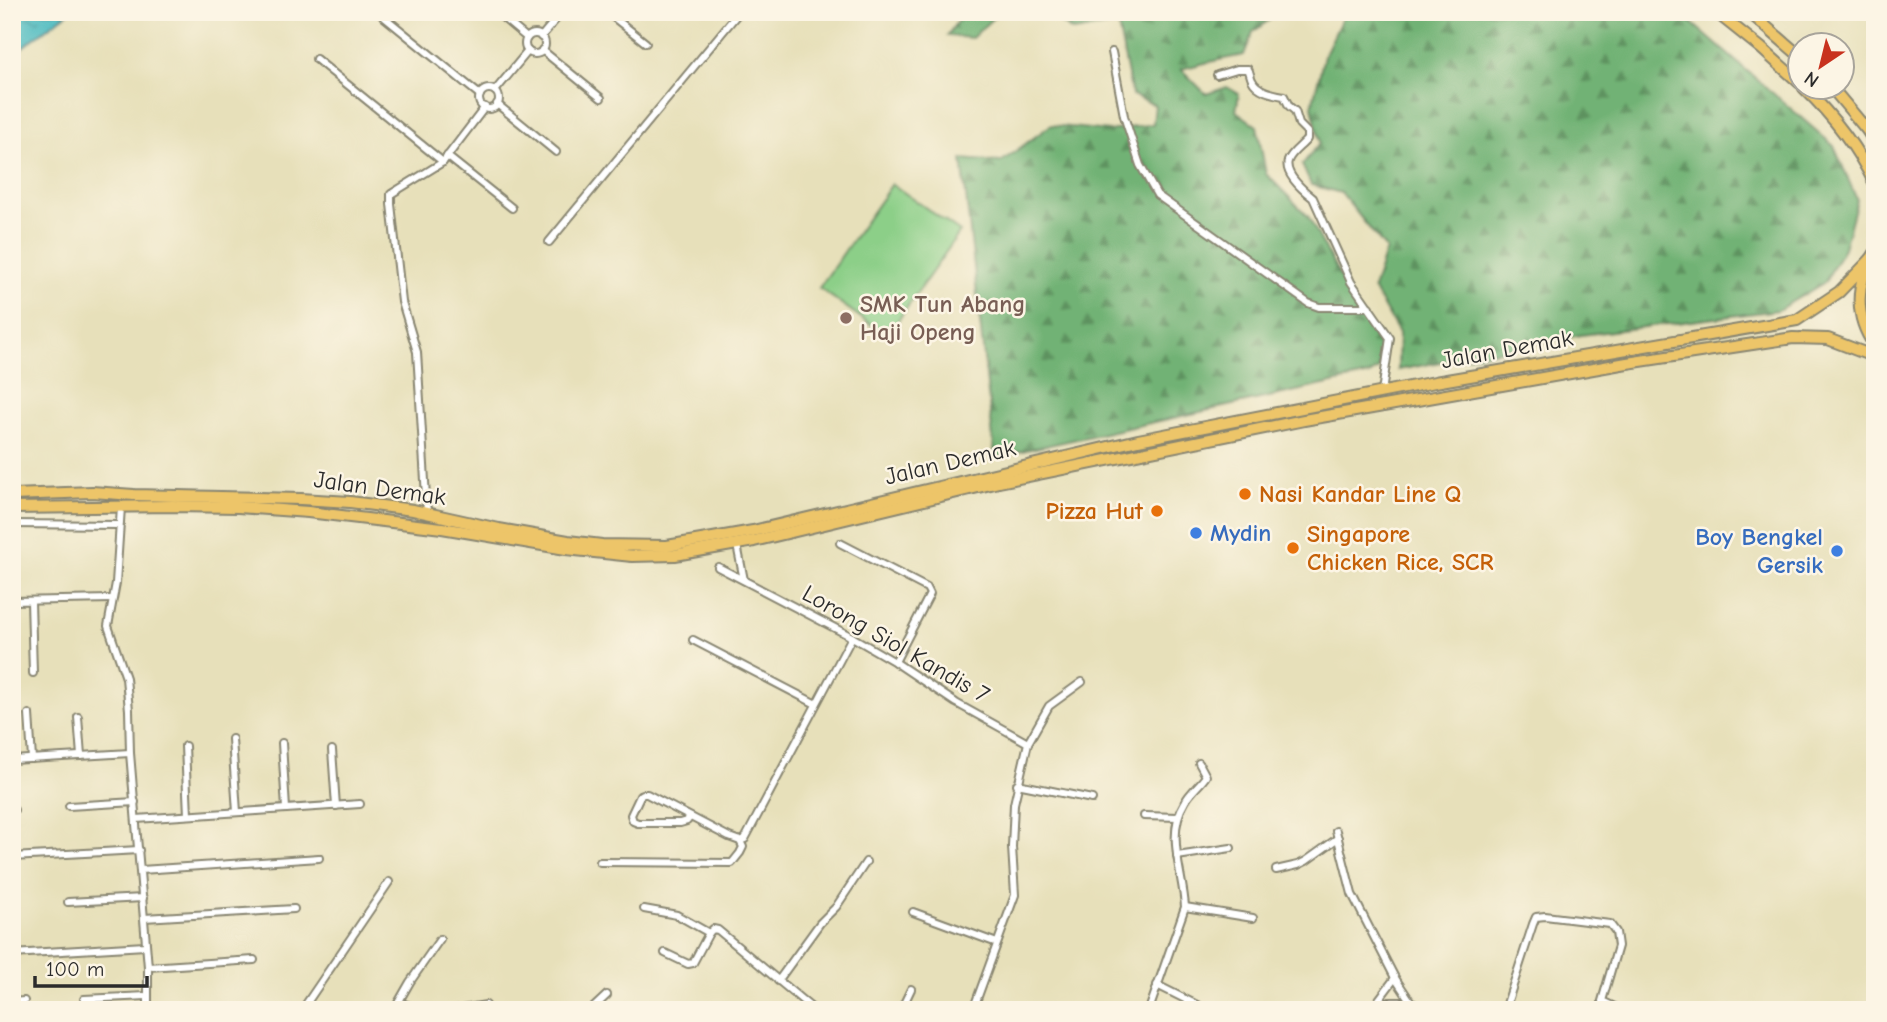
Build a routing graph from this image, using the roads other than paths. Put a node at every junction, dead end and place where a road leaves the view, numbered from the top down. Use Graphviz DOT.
graph roads {
  1 [pos="378,12"];
  2 [pos="496,12"];
  3 [pos="562,12"];
  4 [pos="607,12"];
  5 [pos="739,12"];
  6 [pos="1716,12"];
  7 [pos="1748,12"];
  8 [pos="541,37"];
  9 [pos="527,38"];
  10 [pos="646,43"];
  11 [pos="1786,44"];
  12 [pos="542,50"];
  13 [pos="528,51"];
  14 [pos="1112,52"];
  15 [pos="316,59"];
  16 [pos="1786,70"];
  17 [pos="1217,75"];
  18 [pos="495,91"];
  19 [pos="480,95"];
  20 [pos="601,98"];
  21 [pos="1816,102"];
  22 [pos="1844,102"];
  23 [pos="497,104"];
  24 [pos="485,107"];
  25 [pos="1875,142"];
  26 [pos="556,152"];
  27 [pos="445,159"];
  28 [pos="1875,184"];
  29 [pos="512,208"];
  30 [pos="549,242"];
  31 [pos="1873,254"];
  32 [pos="1369,307"];
  33 [pos="1875,346"];
  34 [pos="1875,357"];
  35 [pos="1382,392"];
  36 [pos="12,495"];
  37 [pos="121,507"];
  38 [pos="12,508"];
  39 [pos="427,513"];
  40 [pos="12,524"];
  41 [pos="118,524"];
  42 [pos="840,543"];
  43 [pos="737,545"];
  44 [pos="718,567"];
  45 [pos="744,580"];
  46 [pos="112,599"];
  47 [pos="12,601"];
  48 [pos="31,601"];
  49 [pos="852,637"];
  50 [pos="692,640"];
  51 [pos="895,662"];
  52 [pos="33,673"];
  53 [pos="1082,682"];
  54 [pos="816,704"];
  55 [pos="29,714"];
  56 [pos="78,717"];
  57 [pos="232,739"];
  58 [pos="282,743"];
  59 [pos="1028,743"];
  60 [pos="185,746"];
  61 [pos="332,750"];
  62 [pos="130,753"];
  63 [pos="81,756"];
  64 [pos="32,759"];
  65 [pos="12,760"];
  66 [pos="1199,763"];
  67 [pos="1017,784"];
  68 [pos="1092,799"];
  69 [pos="135,802"];
  70 [pos="360,804"];
  71 [pos="69,806"];
  72 [pos="336,806"];
  73 [pos="286,809"];
  74 [pos="237,812"];
  75 [pos="188,815"];
  76 [pos="1144,816"];
  77 [pos="690,817"];
  78 [pos="1178,817"];
  79 [pos="136,819"];
  80 [pos="740,841"];
  81 [pos="1231,848"];
  82 [pos="139,850"];
  83 [pos="1177,856"];
  84 [pos="12,857"];
  85 [pos="319,859"];
  86 [pos="600,862"];
  87 [pos="866,862"];
  88 [pos="141,870"];
  89 [pos="1276,870"];
  90 [pos="389,882"];
  91 [pos="143,898"];
  92 [pos="68,902"];
  93 [pos="1185,907"];
  94 [pos="294,909"];
  95 [pos="644,909"];
  96 [pos="913,912"];
  97 [pos="144,918"];
  98 [pos="1253,918"];
  99 [pos="709,933"];
  100 [pos="440,939"];
  101 [pos="997,943"];
  102 [pos="145,946"];
  103 [pos="665,953"];
  104 [pos="12,954"];
  105 [pos="254,960"];
  106 [pos="148,967"];
  107 [pos="1395,978"];
  108 [pos="778,981"];
  109 [pos="1157,985"];
  110 [pos="911,989"];
  111 [pos="607,995"];
  112 [pos="147,996"];
  113 [pos="84,999"];
  114 [pos="12,1002"];
  115 [pos="24,1002"];
  116 [pos="399,1002"];
  117 [pos="1377,1002"];
  118 [pos="1411,1002"];
  119 [pos="485,1005"];
  120 [pos="148,1010"];
  121 [pos="302,1010"];
  122 [pos="394,1010"];
  123 [pos="419,1010"];
  124 [pos="456,1010"];
  125 [pos="522,1010"];
  126 [pos="538,1010"];
  127 [pos="591,1010"];
  128 [pos="814,1010"];
  129 [pos="901,1010"];
  130 [pos="973,1010"];
  131 [pos="1149,1010"];
  132 [pos="1208,1010"];
  133 [pos="1367,1010"];
  134 [pos="1422,1010"];
  135 [pos="1505,1010"];
  136 [pos="1621,1010"];
  1 -- 19 [label="street"];
  2 -- 9 [label="street"];
  3 -- 8 [label="street"];
  4 -- 10 [label="street"];
  5 -- 30 [label="street"];
  6 -- 16 [label="highway"];
  7 -- 11 [label="highway"];
  8 -- 9 [label="street"];
  8 -- 12 [label="street"];
  9 -- 13 [label="street"];
  12 -- 13 [label="street"];
  12 -- 20 [label="street"];
  13 -- 18 [label="street"];
  14 -- 32 [label="street"];
  15 -- 27 [label="street"];
  17 -- 32 [label="street"];
  18 -- 19 [label="street"];
  18 -- 23 [label="street"];
  19 -- 24 [label="street"];
  21 -- 28 [label="highway"];
  22 -- 25 [label="highway"];
  23 -- 24 [label="street"];
  23 -- 26 [label="street"];
  24 -- 27 [label="street"];
  27 -- 29 [label="street"];
  27 -- 39 [label="street"];
  31 -- 33 [label="highway"];
  31 -- 35 [label="highway, Jalan Demak"];
  32 -- 35 [label="street"];
  34 -- 43 [label="highway, Jalan Demak"];
  35 -- 39 [label="highway, Jalan Demak"];
  36 -- 39 [label="highway, Jalan Demak"];
  37 -- 38 [label="highway, Jalan Demak"];
  37 -- 41 [label="street"];
  37 -- 43 [label="highway, Jalan Demak"];
  40 -- 41 [label="street"];
  41 -- 46 [label="street"];
  42 -- 51 [label="street"];
  43 -- 45 [label="street"];
  44 -- 45 [label="street, Lorong Siol Kandis 7"];
  45 -- 49 [label="street, Lorong Siol Kandis 7"];
  46 -- 48 [label="street"];
  46 -- 62 [label="street"];
  47 -- 48 [label="street"];
  48 -- 52 [label="street"];
  49 -- 51 [label="street, Lorong Siol Kandis 7"];
  49 -- 54 [label="street"];
  50 -- 54 [label="street"];
  51 -- 59 [label="street, Lorong Siol Kandis 7"];
  53 -- 59 [label="street"];
  54 -- 80 [label="street"];
  55 -- 64 [label="street"];
  56 -- 63 [label="street"];
  57 -- 74 [label="street"];
  58 -- 73 [label="street"];
  59 -- 67 [label="street"];
  60 -- 75 [label="street"];
  61 -- 72 [label="street"];
  62 -- 63 [label="street"];
  62 -- 69 [label="street"];
  63 -- 64 [label="street"];
  64 -- 65 [label="street"];
  66 -- 78 [label="street"];
  67 -- 68 [label="street"];
  67 -- 101 [label="street"];
  69 -- 71 [label="street"];
  69 -- 79 [label="street"];
  70 -- 72 [label="street"];
  72 -- 73 [label="street"];
  73 -- 74 [label="street"];
  74 -- 75 [label="street"];
  75 -- 79 [label="street"];
  76 -- 78 [label="street"];
  77 -- 77 [label="street"];
  77 -- 80 [label="street"];
  78 -- 83 [label="street"];
  79 -- 82 [label="street"];
  80 -- 86 [label="street"];
  81 -- 83 [label="street"];
  82 -- 84 [label="street"];
  82 -- 88 [label="street"];
  83 -- 93 [label="street"];
  85 -- 88 [label="street"];
  87 -- 108 [label="street"];
  88 -- 91 [label="street"];
  89 -- 107 [label="street"];
  90 -- 121 [label="street"];
  91 -- 92 [label="street"];
  91 -- 97 [label="street"];
  93 -- 98 [label="street"];
  93 -- 109 [label="street"];
  94 -- 97 [label="street"];
  95 -- 99 [label="street"];
  96 -- 101 [label="street"];
  97 -- 102 [label="street"];
  99 -- 103 [label="street"];
  99 -- 108 [label="street"];
  100 -- 116 [label="street"];
  101 -- 130 [label="street"];
  102 -- 104 [label="street"];
  102 -- 106 [label="street"];
  105 -- 106 [label="street"];
  106 -- 112 [label="street"];
  107 -- 117 [label="street"];
  107 -- 118 [label="street"];
  108 -- 128 [label="street"];
  109 -- 131 [label="street"];
  109 -- 132 [label="street"];
  110 -- 129 [label="street"];
  111 -- 127 [label="street"];
  112 -- 113 [label="street"];
  112 -- 120 [label="street"];
  114 -- 115 [label="street"];
  116 -- 122 [label="street"];
  116 -- 123 [label="street"];
  117 -- 118 [label="street"];
  117 -- 133 [label="street"];
  118 -- 134 [label="street"];
  119 -- 124 [label="street"];
  125 -- 126 [label="street"];
  135 -- 136 [label="street"];
}
